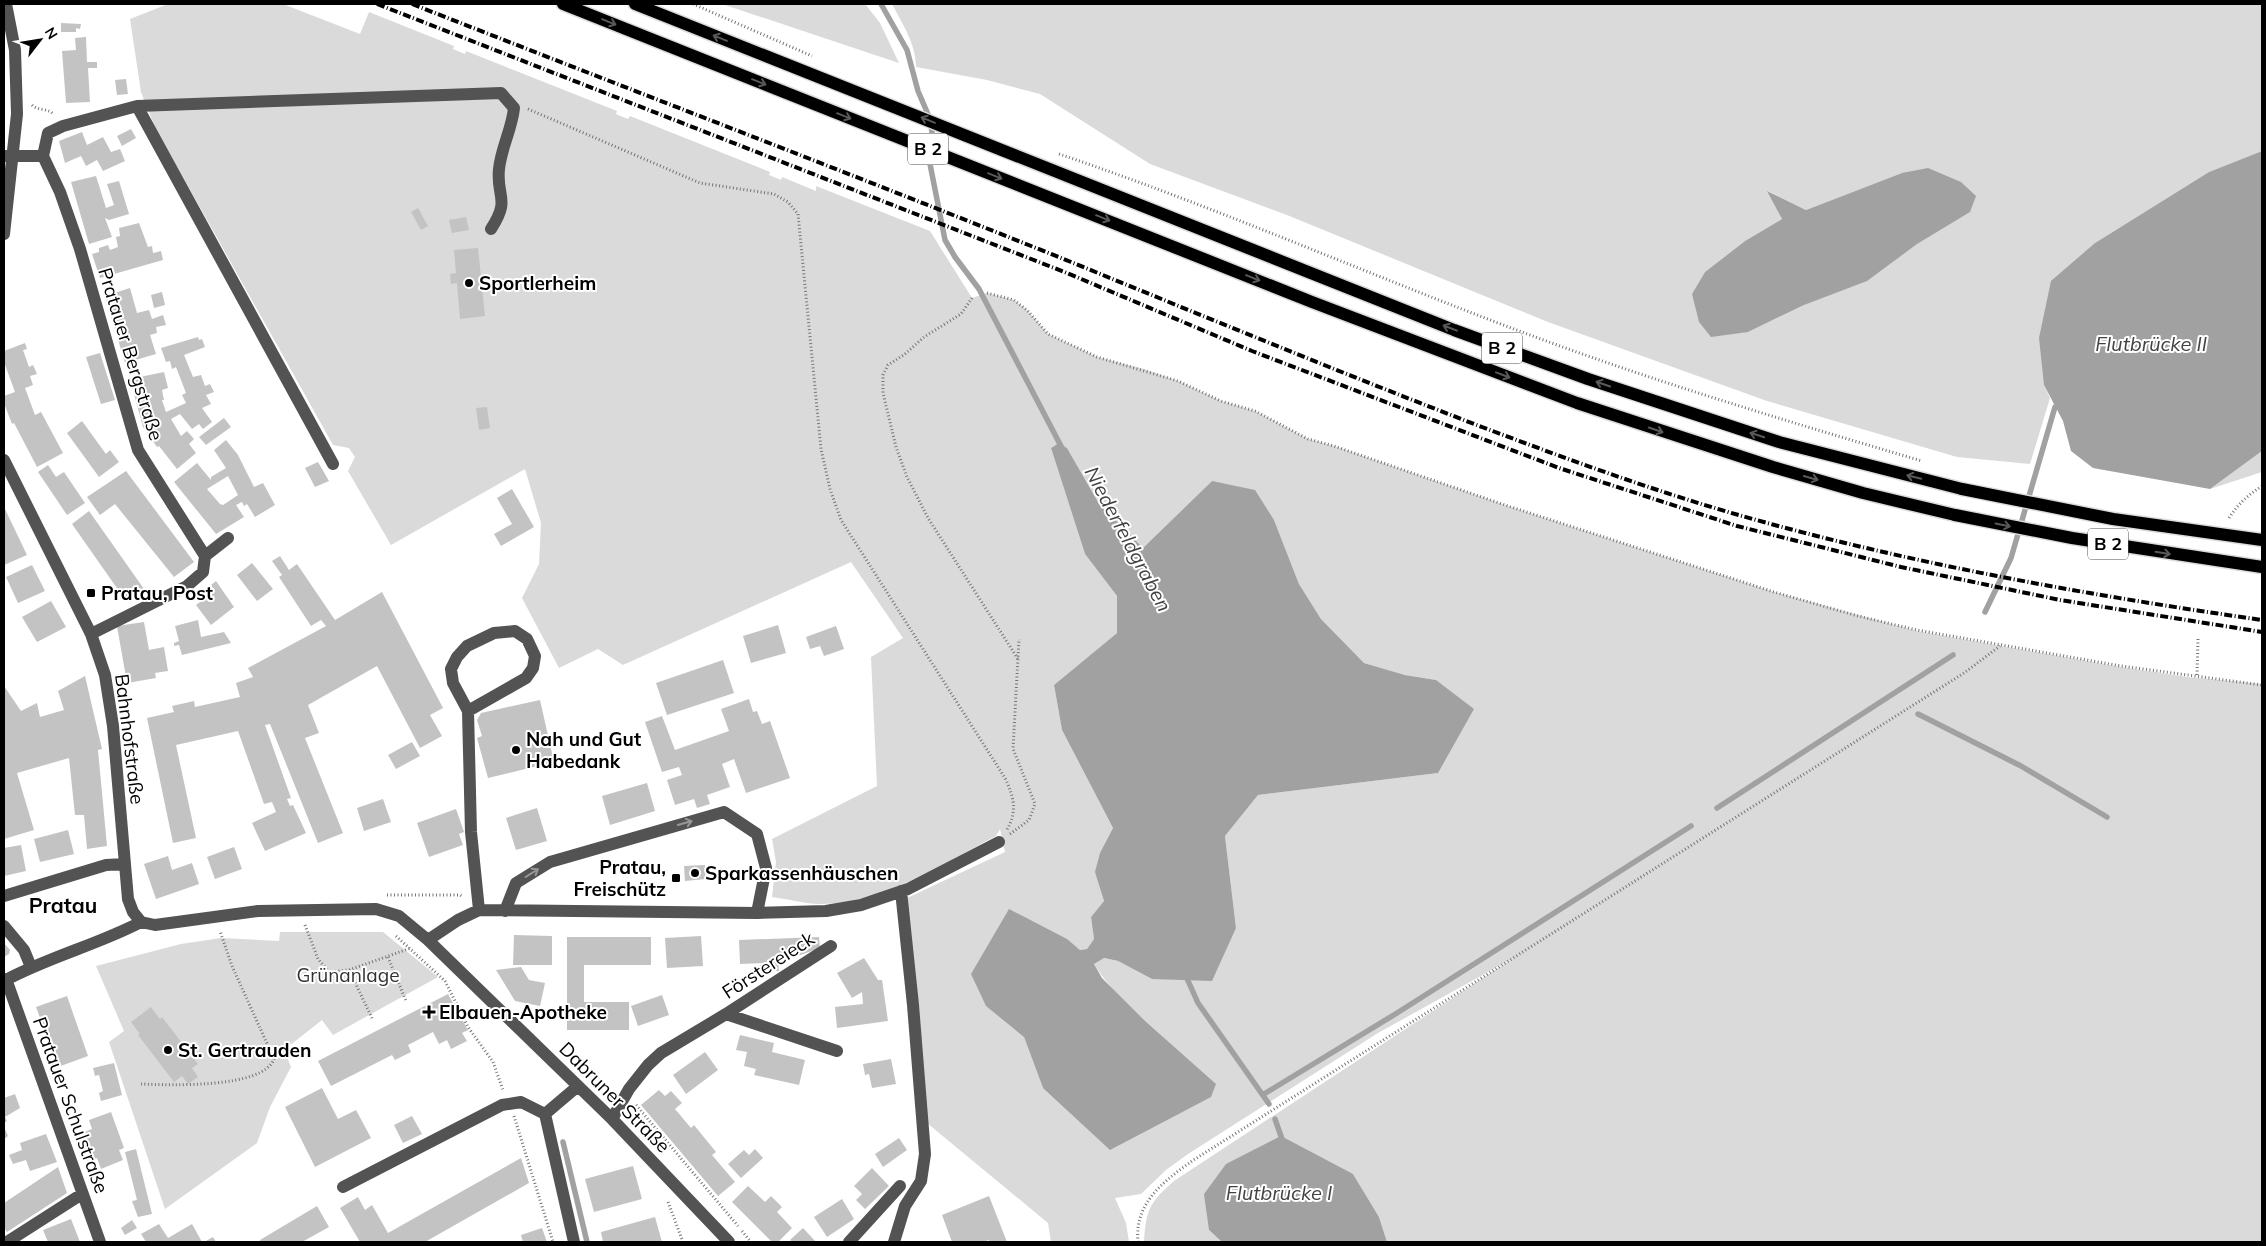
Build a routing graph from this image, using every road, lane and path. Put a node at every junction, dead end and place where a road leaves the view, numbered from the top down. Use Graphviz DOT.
graph roads {
  1 [pos="6,4"];
  2 [pos="563,4"];
  3 [pos="635,4"];
  4 [pos="693,4"];
  5 [pos="796,50"];
  6 [pos="501,93"];
  7 [pos="17,104"];
  8 [pos="137,106"];
  9 [pos="63,126"];
  10 [pos="1053,152"];
  11 [pos="9,156"];
  12 [pos="43,156"];
  13 [pos="491,229"];
  14 [pos="4,234"];
  15 [pos="986,293"];
  16 [pos="972,298"];
  17 [pos="4,460"];
  18 [pos="1930,463"];
  19 [pos="333,464"];
  20 [pos="2262,486"];
  21 [pos="2229,518"];
  22 [pos="228,538"];
  23 [pos="2262,540"];
  24 [pos="206,556"];
  25 [pos="2262,566"];
  26 [pos="91,634"];
  27 [pos="1019,639"];
  28 [pos="2198,639"];
  29 [pos="2000,645"];
  30 [pos="1018,659"];
  31 [pos="2197,675"];
  32 [pos="2262,685"];
  33 [pos="468,711"];
  34 [pos="999,842"];
  35 [pos="125,864"];
  36 [pos="901,891"];
  37 [pos="4,896"];
  38 [pos="376,909"];
  39 [pos="479,910"];
  40 [pos="302,911"];
  41 [pos="505,911"];
  42 [pos="757,913"];
  43 [pos="218,915"];
  44 [pos="141,922"];
  45 [pos="4,926"];
  46 [pos="394,934"];
  47 [pos="428,940"];
  48 [pos="831,946"];
  49 [pos="410,948"];
  50 [pos="388,957"];
  51 [pos="31,967"];
  52 [pos="349,970"];
  53 [pos="5,980"];
  54 [pos="406,1001"];
  55 [pos="726,1014"];
  56 [pos="373,1020"];
  57 [pos="837,1051"];
  58 [pos="141,1084"];
  59 [pos="578,1086"];
  60 [pos="625,1095"];
  61 [pos="510,1104"];
  62 [pos="546,1114"];
  63 [pos="612,1119"];
  64 [pos="900,1186"];
  65 [pos="343,1187"];
  66 [pos="82,1194"];
  67 [pos="667,1200"];
  68 [pos="7,1242"];
  69 [pos="100,1242"];
  70 [pos="553,1242"];
  71 [pos="574,1242"];
  72 [pos="683,1242"];
  73 [pos="729,1242"];
  74 [pos="751,1242"];
  75 [pos="849,1242"];
  76 [pos="894,1242"];
  77 [pos="1138,1242"];
  1 -- 7 [label="street"];
  2 -- 25 [label="main road, B 2, one-way, bridge"];
  23 -- 3 [label="main road, B 2, one-way, bridge"];
  4 -- 5 [label="path"];
  6 -- 8 [label="street"];
  6 -- 13 [label="street"];
  6 -- 34 [label="path"];
  7 -- 9 [label="path"];
  7 -- 11 [label="street"];
  8 -- 9 [label="street"];
  8 -- 19 [label="street"];
  9 -- 12 [label="street"];
  10 -- 18 [label="path"];
  11 -- 12 [label="street"];
  11 -- 14 [label="street"];
  12 -- 24 [label="street, Pratauer Bergstraße"];
  15 -- 29 [label="path"];
  16 -- 30 [label="path"];
  17 -- 26 [label="street, Bahnhofstraße"];
  20 -- 21 [label="path"];
  22 -- 24 [label="street"];
  24 -- 26 [label="street"];
  26 -- 35 [label="street, Bahnhofstraße"];
  27 -- 30 [label="path"];
  28 -- 31 [label="path"];
  29 -- 31 [label="path"];
  29 -- 77 [label="path"];
  30 -- 34 [label="path"];
  31 -- 32 [label="path"];
  33 -- 33 [label="street"];
  33 -- 39 [label="street"];
  34 -- 36 [label="street"];
  35 -- 37 [label="street"];
  35 -- 44 [label="street, Bahnhofstraße"];
  36 -- 42 [label="street"];
  36 -- 76 [label="street"];
  38 -- 39 [label="path"];
  38 -- 40 [label="street, Dabruner Straße"];
  38 -- 47 [label="street, Dabruner Straße"];
  39 -- 41 [label="street"];
  39 -- 47 [label="street"];
  40 -- 43 [label="street, Dabruner Straße"];
  40 -- 52 [label="path"];
  41 -- 42 [label="street"];
  41 -- 42 [label="street, one-way"];
  43 -- 44 [label="street, Dabruner Straße"];
  43 -- 58 [label="path"];
  44 -- 51 [label="street"];
  45 -- 51 [label="street"];
  46 -- 49 [label="path"];
  47 -- 49 [label="path"];
  47 -- 59 [label="street, Dabruner Straße"];
  48 -- 55 [label="street, Förstereieck"];
  49 -- 50 [label="path"];
  49 -- 61 [label="path"];
  50 -- 52 [label="path"];
  50 -- 54 [label="path"];
  51 -- 53 [label="street"];
  52 -- 56 [label="path"];
  53 -- 66 [label="street, Pratauer Schulstraße"];
  55 -- 57 [label="street, Förstereieck"];
  55 -- 60 [label="street, Förstereieck"];
  59 -- 62 [label="street"];
  59 -- 63 [label="street, Dabruner Straße"];
  60 -- 63 [label="street, Förstereieck"];
  60 -- 74 [label="path"];
  61 -- 62 [label="street"];
  61 -- 65 [label="street"];
  61 -- 70 [label="path"];
  62 -- 71 [label="street"];
  63 -- 73 [label="street, Dabruner Straße"];
  64 -- 75 [label="street"];
  66 -- 68 [label="street"];
  66 -- 69 [label="street, Pratauer Schulstraße"];
  67 -- 72 [label="path"];
}
